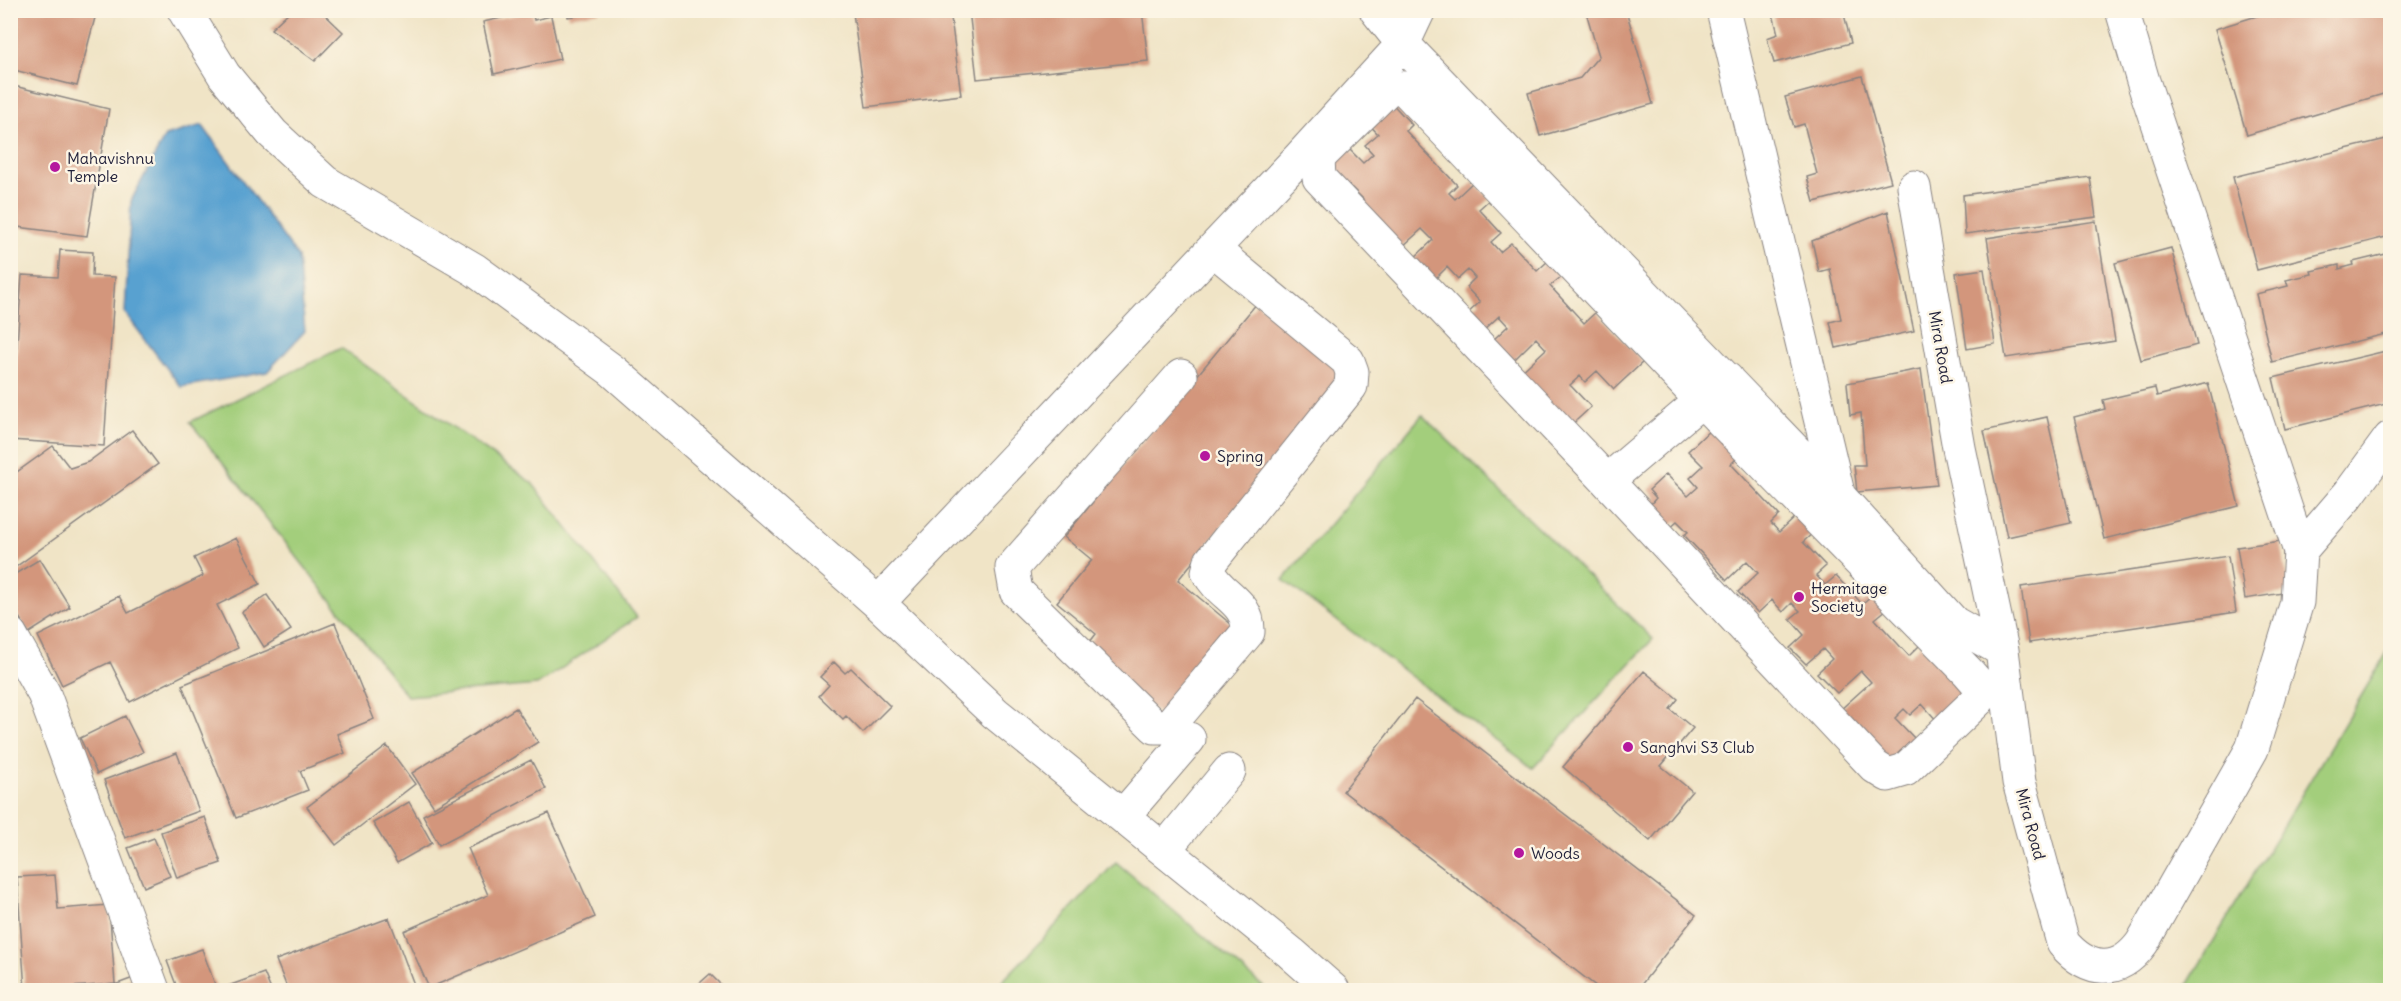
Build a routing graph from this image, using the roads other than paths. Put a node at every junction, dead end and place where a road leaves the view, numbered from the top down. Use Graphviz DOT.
graph roads {
  1 [pos="184,10"];
  2 [pos="1376,10"];
  3 [pos="1419,10"];
  4 [pos="1723,10"];
  5 [pos="2122,10"];
  6 [pos="1403,44"];
  7 [pos="1914,187"];
  8 [pos="1214,250"];
  9 [pos="1181,376"];
  10 [pos="1727,380"];
  11 [pos="1702,401"];
  12 [pos="2391,438"];
  13 [pos="1607,482"];
  14 [pos="1838,495"];
  15 [pos="2300,551"];
  16 [pos="878,603"];
  17 [pos="10,634"];
  18 [pos="2002,650"];
  19 [pos="1189,739"];
  20 [pos="1229,771"];
  21 [pos="1123,816"];
  22 [pos="1164,850"];
  23 [pos="153,990"];
  24 [pos="1333,990"];
  1 -- 16 [label="street"];
  2 -- 6 [label="street"];
  3 -- 6 [label="street"];
  4 -- 14 [label="street"];
  5 -- 15 [label="street"];
  6 -- 8 [label="street"];
  6 -- 10 [label="street"];
  7 -- 18 [label="street, Mira Road"];
  8 -- 9 [label="street"];
  8 -- 16 [label="street"];
  10 -- 11 [label="street"];
  10 -- 14 [label="street"];
  11 -- 13 [label="street"];
  11 -- 13 [label="street"];
  11 -- 13 [label="street"];
  12 -- 15 [label="street"];
  14 -- 18 [label="street"];
  15 -- 18 [label="street, Mira Road"];
  16 -- 21 [label="street"];
  17 -- 23 [label="street"];
  19 -- 21 [label="street"];
  20 -- 22 [label="street"];
  21 -- 22 [label="street"];
  22 -- 24 [label="street"];
}
